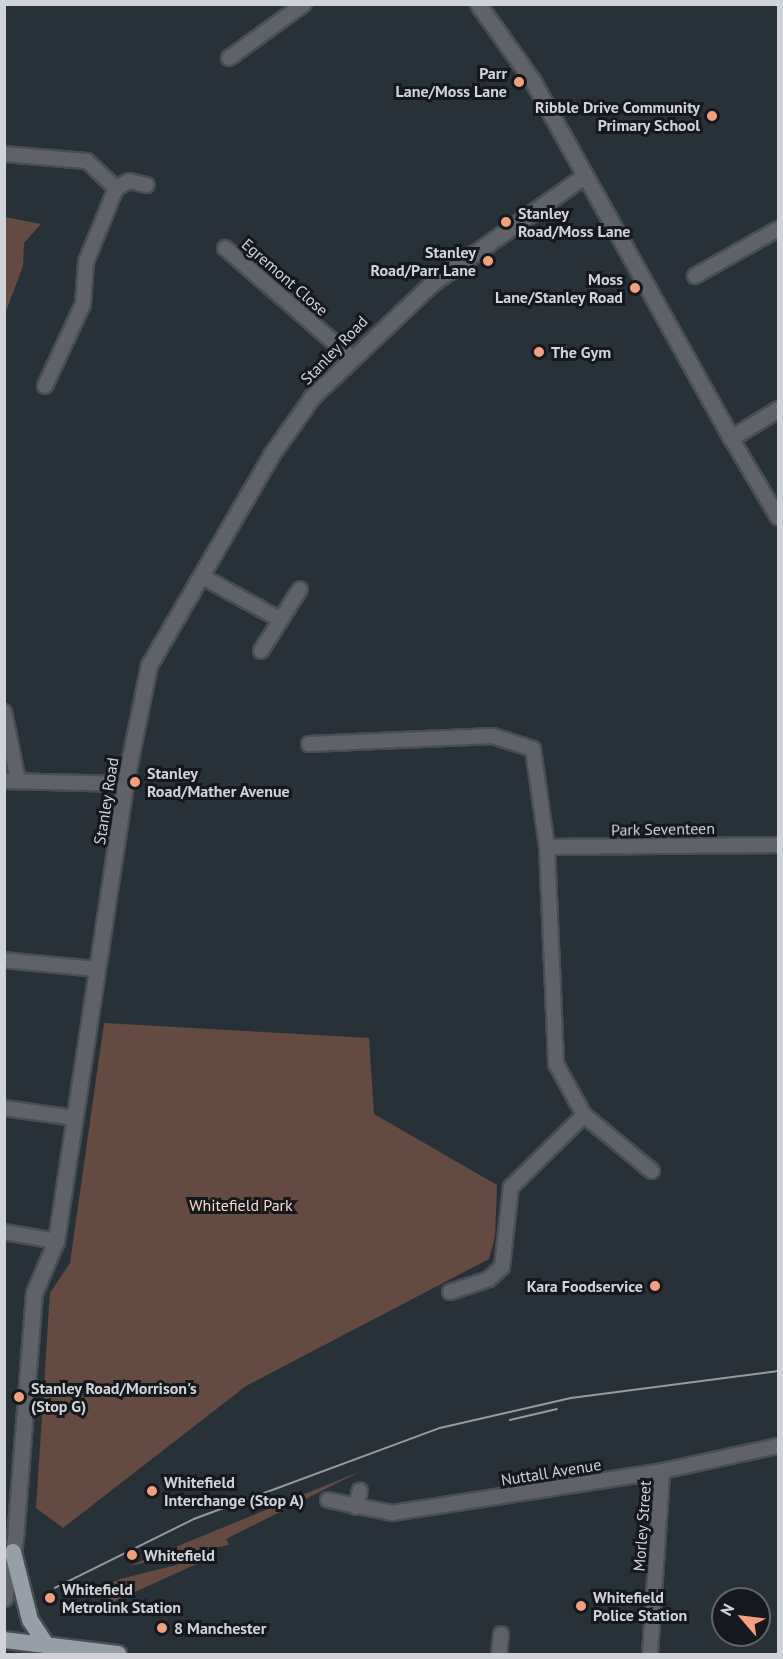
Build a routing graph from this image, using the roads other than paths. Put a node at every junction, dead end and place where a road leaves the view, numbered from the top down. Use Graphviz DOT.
graph roads {
  1 [pos="304,4"];
  2 [pos="478,4"];
  3 [pos="229,58"];
  4 [pos="4,154"];
  5 [pos="584,176"];
  6 [pos="147,185"];
  7 [pos="116,188"];
  8 [pos="778,230"];
  9 [pos="225,248"];
  10 [pos="695,276"];
  11 [pos="350,356"];
  12 [pos="45,386"];
  13 [pos="778,409"];
  14 [pos="730,438"];
  15 [pos="778,517"];
  16 [pos="201,576"];
  17 [pos="300,589"];
  18 [pos="281,620"];
  19 [pos="261,651"];
  20 [pos="4,712"];
  21 [pos="309,744"];
  22 [pos="11,781"];
  23 [pos="125,783"];
  24 [pos="778,844"];
  25 [pos="547,847"];
  26 [pos="4,960"];
  27 [pos="98,969"];
  28 [pos="4,1108"];
  29 [pos="584,1115"];
  30 [pos="75,1118"];
  31 [pos="652,1171"];
  32 [pos="4,1233"];
  33 [pos="56,1241"];
  34 [pos="450,1292"];
  35 [pos="778,1446"];
  36 [pos="662,1471"];
  37 [pos="360,1490"];
  38 [pos="328,1500"];
  39 [pos="356,1507"];
  40 [pos="14,1552"];
  41 [pos="4,1598"];
  42 [pos="501,1634"];
  43 [pos="4,1640"];
  44 [pos="46,1645"];
  45 [pos="118,1654"];
  46 [pos="499,1654"];
  47 [pos="650,1654"];
  1 -- 3 [label="street"];
  2 -- 5 [label="street"];
  4 -- 7 [label="street"];
  5 -- 11 [label="street, Stanley Road"];
  5 -- 14 [label="street"];
  6 -- 7 [label="street"];
  7 -- 12 [label="street"];
  8 -- 10 [label="street"];
  9 -- 11 [label="street, Egremont Close"];
  11 -- 16 [label="street, Stanley Road"];
  13 -- 14 [label="street"];
  14 -- 15 [label="street"];
  16 -- 18 [label="street"];
  16 -- 23 [label="street, Stanley Road"];
  17 -- 18 [label="street"];
  18 -- 19 [label="street"];
  20 -- 22 [label="street"];
  21 -- 25 [label="street"];
  22 -- 23 [label="street"];
  23 -- 27 [label="street, Stanley Road"];
  24 -- 25 [label="street, Park Seventeen"];
  25 -- 29 [label="street"];
  26 -- 27 [label="street"];
  27 -- 30 [label="street, Stanley Road"];
  28 -- 30 [label="street"];
  29 -- 31 [label="street"];
  29 -- 34 [label="street"];
  30 -- 33 [label="street, Stanley Road"];
  32 -- 33 [label="street"];
  33 -- 40 [label="street, Stanley Road"];
  35 -- 36 [label="street, Nuttall Avenue"];
  36 -- 39 [label="street, Nuttall Avenue"];
  36 -- 47 [label="street, Morley Street"];
  37 -- 39 [label="street"];
  38 -- 39 [label="street, Nuttall Avenue"];
  40 -- 41 [label="street, Stanley Road"];
  40 -- 44 [label="highway"];
  42 -- 46 [label="street"];
  43 -- 44 [label="highway"];
  44 -- 45 [label="highway"];
}
